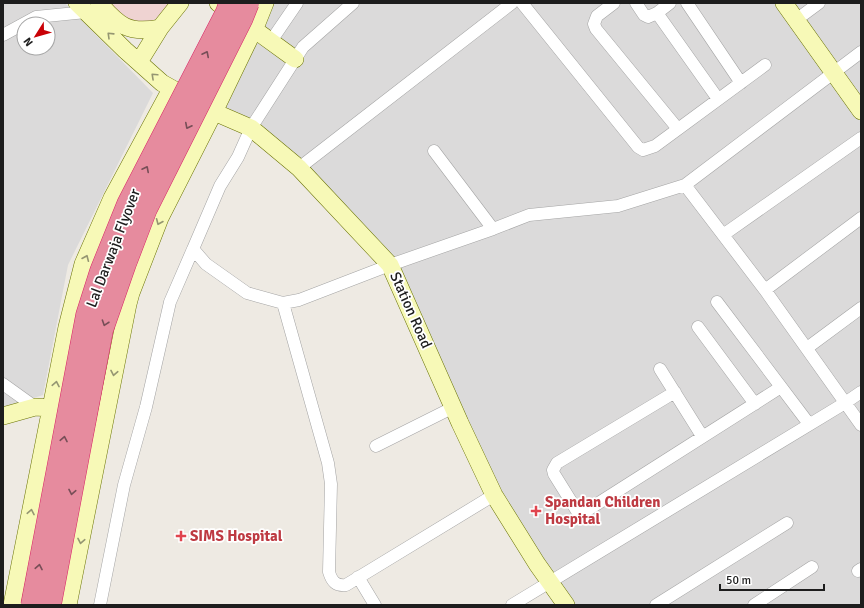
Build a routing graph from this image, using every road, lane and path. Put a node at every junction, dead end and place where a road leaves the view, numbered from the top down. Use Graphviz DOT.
graph roads {
  1 [pos="180,3"];
  2 [pos="218,3"];
  3 [pos="230,3"];
  4 [pos="248,3"];
  5 [pos="265,3"];
  6 [pos="297,3"];
  7 [pos="353,3"];
  8 [pos="512,3"];
  9 [pos="522,3"];
  10 [pos="614,3"];
  11 [pos="636,3"];
  12 [pos="670,3"];
  13 [pos="687,3"];
  14 [pos="784,3"];
  15 [pos="819,3"];
  16 [pos="87,6"];
  17 [pos="657,13"];
  18 [pos="796,20"];
  19 [pos="160,28"];
  20 [pos="254,29"];
  21 [pos="3,35"];
  22 [pos="271,41"];
  23 [pos="861,52"];
  24 [pos="295,59"];
  25 [pos="139,62"];
  26 [pos="765,66"];
  27 [pos="834,73"];
  28 [pos="741,83"];
  29 [pos="170,89"];
  30 [pos="718,100"];
  31 [pos="214,112"];
  32 [pos="861,112"];
  33 [pos="251,128"];
  34 [pos="678,128"];
  35 [pos="861,138"];
  36 [pos="434,151"];
  37 [pos="299,168"];
  38 [pos="685,185"];
  39 [pos="861,218"];
  40 [pos="493,229"];
  41 [pos="723,235"];
  42 [pos="93,241"];
  43 [pos="194,249"];
  44 [pos="390,265"];
  45 [pos="140,267"];
  46 [pos="79,280"];
  47 [pos="765,290"];
  48 [pos="131,293"];
  49 [pos="283,302"];
  50 [pos="717,302"];
  51 [pos="861,308"];
  52 [pos="698,327"];
  53 [pos="807,348"];
  54 [pos="660,369"];
  55 [pos="3,384"];
  56 [pos="781,387"];
  57 [pos="675,392"];
  58 [pos="861,392"];
  59 [pos="845,403"];
  60 [pos="755,404"];
  61 [pos="43,407"];
  62 [pos="454,407"];
  63 [pos="3,416"];
  64 [pos="809,424"];
  65 [pos="861,425"];
  66 [pos="702,436"];
  67 [pos="376,446"];
  68 [pos="494,495"];
  69 [pos="786,523"];
  70 [pos="812,567"];
  71 [pos="358,577"];
  72 [pos="550,581"];
  73 [pos="12,605"];
  74 [pos="32,605"];
  75 [pos="50,605"];
  76 [pos="68,605"];
  77 [pos="100,605"];
  78 [pos="375,605"];
  79 [pos="512,605"];
  80 [pos="566,605"];
  81 [pos="656,605"];
  82 [pos="754,605"];
  1 -- 19 [label="street"];
  2 -- 20 [label="street"];
  74 -- 3 [label="highway, Lal Darwaja Flyover, one-way, bridge"];
  4 -- 75 [label="highway, Lal Darwaja Flyover, one-way, bridge"];
  5 -- 20 [label="street"];
  6 -- 22 [label="street"];
  7 -- 24 [label="street"];
  8 -- 37 [label="street"];
  9 -- 34 [label="street"];
  10 -- 34 [label="street"];
  11 -- 17 [label="street"];
  12 -- 17 [label="street"];
  13 -- 28 [label="street"];
  14 -- 18 [label="street"];
  15 -- 18 [label="street"];
  16 -- 19 [label="street"];
  16 -- 21 [label="street"];
  25 -- 16 [label="street, Station Road, one-way"];
  17 -- 30 [label="street"];
  18 -- 27 [label="street"];
  19 -- 25 [label="street"];
  20 -- 22 [label="street"];
  20 -- 31 [label="street"];
  22 -- 24 [label="street"];
  23 -- 27 [label="street"];
  24 -- 33 [label="street"];
  29 -- 25 [label="street, Station Road, one-way"];
  26 -- 28 [label="street"];
  27 -- 32 [label="street"];
  27 -- 38 [label="street"];
  28 -- 30 [label="street"];
  29 -- 31 [label="street, Station Road"];
  29 -- 42 [label="street"];
  30 -- 34 [label="street"];
  31 -- 33 [label="street, Station Road"];
  31 -- 45 [label="street, one-way"];
  33 -- 37 [label="street, Station Road"];
  33 -- 43 [label="street"];
  35 -- 41 [label="street"];
  36 -- 40 [label="street"];
  37 -- 44 [label="street, Station Road"];
  38 -- 40 [label="street"];
  38 -- 41 [label="street"];
  39 -- 47 [label="street"];
  40 -- 44 [label="street"];
  41 -- 47 [label="street"];
  42 -- 45 [label="street"];
  46 -- 42 [label="street, one-way"];
  43 -- 49 [label="street"];
  43 -- 77 [label="street"];
  44 -- 49 [label="street"];
  44 -- 62 [label="street, Station Road"];
  45 -- 48 [label="street"];
  46 -- 48 [label="street"];
  61 -- 46 [label="street, one-way"];
  47 -- 53 [label="street"];
  48 -- 76 [label="street, one-way"];
  49 -- 71 [label="street"];
  50 -- 56 [label="street"];
  51 -- 53 [label="street"];
  52 -- 60 [label="street"];
  53 -- 59 [label="street"];
  54 -- 57 [label="street"];
  55 -- 61 [label="street"];
  56 -- 60 [label="street"];
  56 -- 64 [label="street"];
  57 -- 66 [label="street"];
  57 -- 66 [label="street"];
  58 -- 59 [label="street"];
  59 -- 64 [label="street"];
  59 -- 65 [label="street"];
  60 -- 66 [label="street"];
  61 -- 63 [label="street"];
  73 -- 61 [label="street, one-way"];
  62 -- 67 [label="street"];
  62 -- 68 [label="street, Station Road"];
  64 -- 72 [label="street"];
  68 -- 71 [label="street"];
  68 -- 72 [label="street, Station Road"];
  69 -- 81 [label="street"];
  70 -- 82 [label="street"];
  71 -- 78 [label="street"];
  72 -- 79 [label="street"];
  72 -- 80 [label="street, Station Road"];
}
